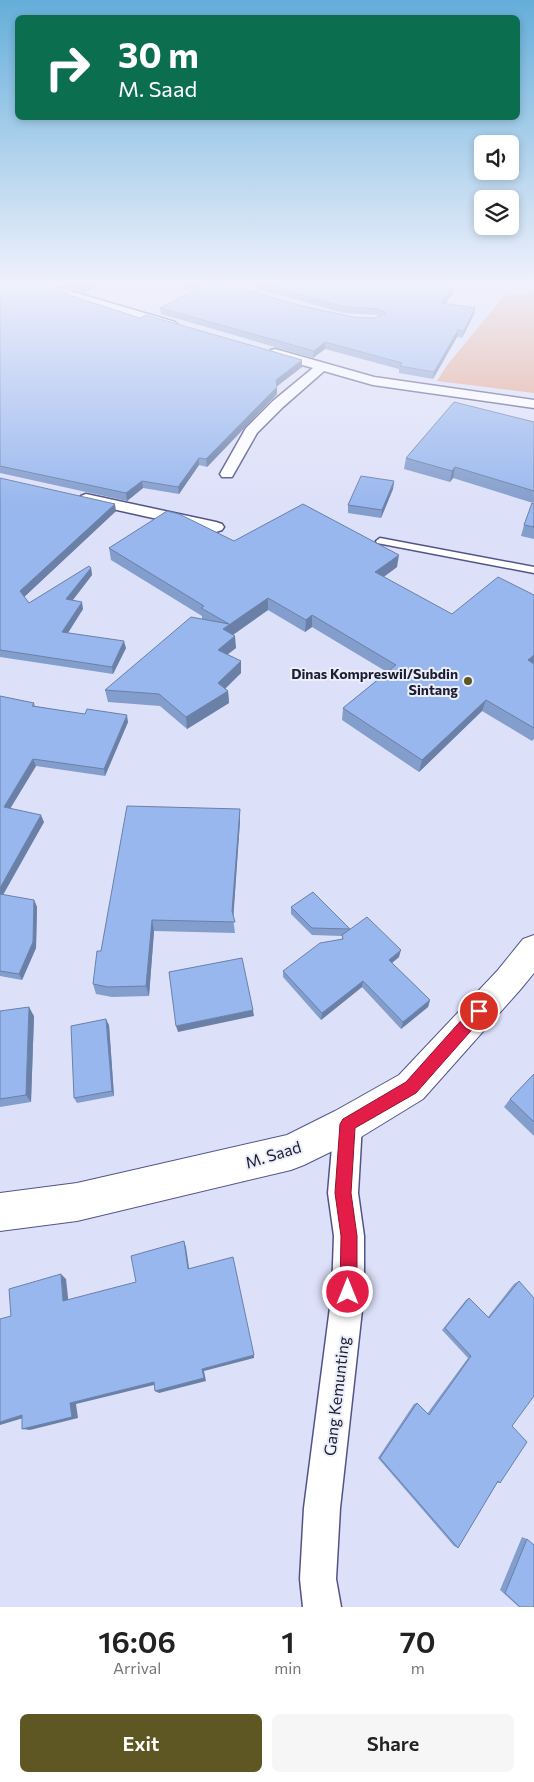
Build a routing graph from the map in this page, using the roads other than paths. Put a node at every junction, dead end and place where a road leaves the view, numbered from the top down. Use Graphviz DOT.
graph roads {
  1 [pos="285,356"];
  2 [pos="322,366"];
  3 [pos="534,404"];
  4 [pos="227,474"];
  5 [pos="69,496"];
  6 [pos="216,527"];
  7 [pos="380,541"];
  8 [pos="534,570"];
  9 [pos="534,949"];
  10 [pos="348,1124"];
  11 [pos="0,1212"];
  12 [pos="322,1607"];
  1 -- 2 [label="street"];
  2 -- 3 [label="street"];
  2 -- 4 [label="street"];
  5 -- 6 [label="street"];
  7 -- 8 [label="lane"];
  9 -- 10 [label="street, M. Saad"];
  10 -- 11 [label="street, M. Saad"];
  10 -- 12 [label="street, Gang Kemunting"];
}
